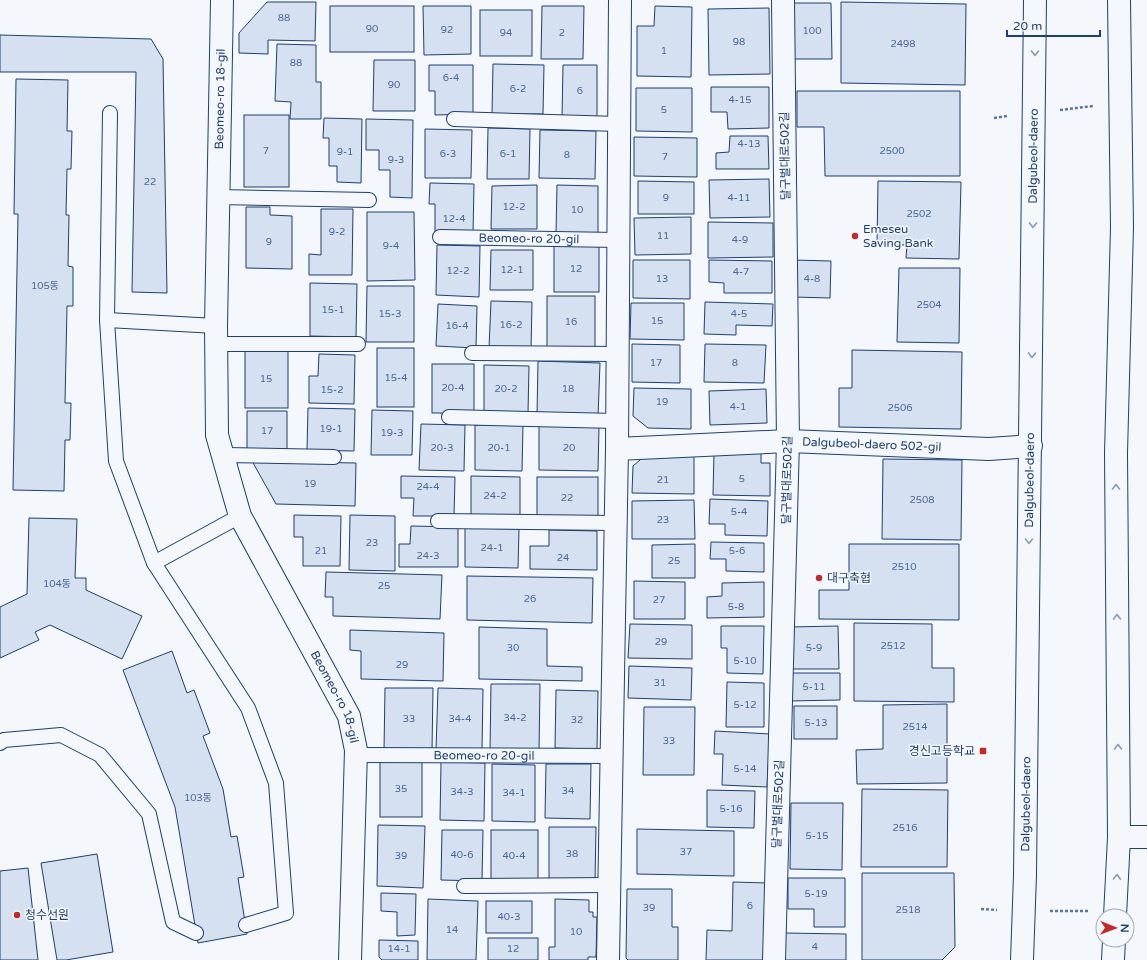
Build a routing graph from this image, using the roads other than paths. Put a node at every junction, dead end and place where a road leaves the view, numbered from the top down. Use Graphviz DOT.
graph roads {
  1 [pos="222,0"];
  2 [pos="620,0"];
  3 [pos="783,0"];
  4 [pos="1036,0"];
  5 [pos="1119,0"];
  6 [pos="110,113"];
  7 [pos="454,119"];
  8 [pos="619,124"];
  9 [pos="218,197"];
  10 [pos="369,200"];
  11 [pos="440,237"];
  12 [pos="618,240"];
  13 [pos="107,320"];
  14 [pos="216,335"];
  15 [pos="358,344"];
  16 [pos="472,353"];
  17 [pos="617,354"];
  18 [pos="449,417"];
  19 [pos="617,421"];
  20 [pos="788,441"];
  21 [pos="1031,446"];
  22 [pos="617,449"];
  23 [pos="223,455"];
  24 [pos="334,456"];
  25 [pos="240,516"];
  26 [pos="438,521"];
  27 [pos="615,523"];
  28 [pos="154,564"];
  29 [pos="0,743"];
  30 [pos="356,755"];
  31 [pos="611,756"];
  32 [pos="1120,837"];
  33 [pos="1147,837"];
  34 [pos="609,885"];
  35 [pos="464,886"];
  36 [pos="1116,908"];
  37 [pos="246,925"];
  38 [pos="196,932"];
  39 [pos="1114,948"];
  40 [pos="350,960"];
  41 [pos="608,960"];
  42 [pos="774,960"];
  43 [pos="1022,960"];
  44 [pos="1113,960"];
  1 -- 9 [label="street, Beomeo-ro 18-gil"];
  2 -- 8 [label="street"];
  3 -- 20 [label="street, 달구벌대로502길"];
  4 -- 21 [label="street, Dalgubeol-daero, one-way"];
  32 -- 5 [label="street, one-way"];
  6 -- 13 [label="lane"];
  7 -- 8 [label="lane"];
  8 -- 12 [label="street"];
  9 -- 10 [label="lane"];
  9 -- 14 [label="street, Beomeo-ro 18-gil"];
  11 -- 12 [label="lane, Beomeo-ro 20-gil"];
  12 -- 17 [label="street"];
  13 -- 14 [label="lane"];
  13 -- 28 [label="lane"];
  14 -- 15 [label="lane"];
  14 -- 23 [label="street, Beomeo-ro 18-gil"];
  16 -- 17 [label="lane"];
  17 -- 19 [label="street"];
  18 -- 19 [label="lane"];
  19 -- 22 [label="street"];
  20 -- 21 [label="street, Dalgubeol-daero 502-gil"];
  20 -- 22 [label="street, Dalgubeol-daero 502-gil"];
  20 -- 42 [label="street, 달구벌대로502길"];
  21 -- 43 [label="street, Dalgubeol-daero, one-way"];
  22 -- 27 [label="street"];
  23 -- 24 [label="lane"];
  23 -- 25 [label="street, Beomeo-ro 18-gil"];
  25 -- 28 [label="lane"];
  25 -- 30 [label="street, Beomeo-ro 18-gil"];
  26 -- 27 [label="lane"];
  27 -- 31 [label="street"];
  28 -- 37 [label="lane"];
  29 -- 38 [label="lane"];
  30 -- 31 [label="lane, Beomeo-ro 20-gil"];
  30 -- 40 [label="street, Beomeo-ro 18-gil"];
  31 -- 34 [label="street"];
  32 -- 33 [label="street"];
  36 -- 32 [label="street, one-way"];
  34 -- 35 [label="lane"];
  34 -- 41 [label="street"];
  39 -- 44 [label="street"];
}
